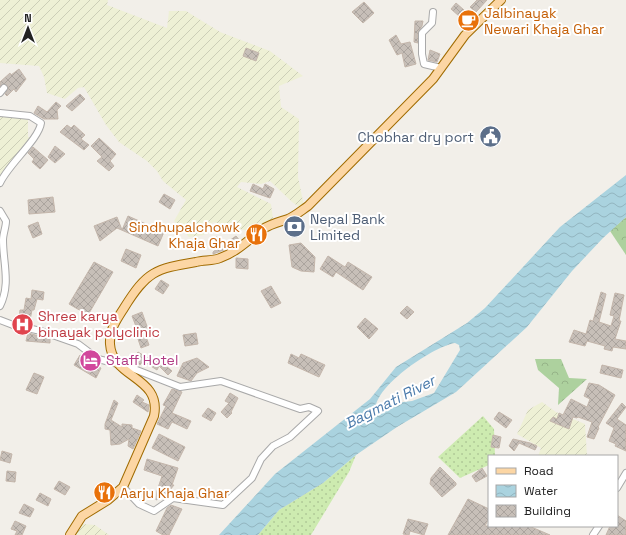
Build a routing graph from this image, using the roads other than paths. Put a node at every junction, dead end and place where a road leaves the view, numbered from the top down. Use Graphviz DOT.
graph roads {
  1 [pos="501,0"];
  2 [pos="433,12"];
  3 [pos="441,68"];
  4 [pos="0,114"];
  5 [pos="0,183"];
  6 [pos="0,210"];
  7 [pos="0,306"];
  8 [pos="0,320"];
  9 [pos="122,367"];
  10 [pos="626,473"];
  11 [pos="618,486"];
  12 [pos="123,487"];
  13 [pos="70,535"];
  1 -- 3 [label="main road"];
  2 -- 3 [label="street"];
  3 -- 9 [label="main road"];
  4 -- 5 [label="street"];
  6 -- 7 [label="street"];
  8 -- 9 [label="street"];
  9 -- 12 [label="main road"];
  9 -- 12 [label="street"];
  10 -- 11 [label="street"];
  12 -- 13 [label="main road"];
}
